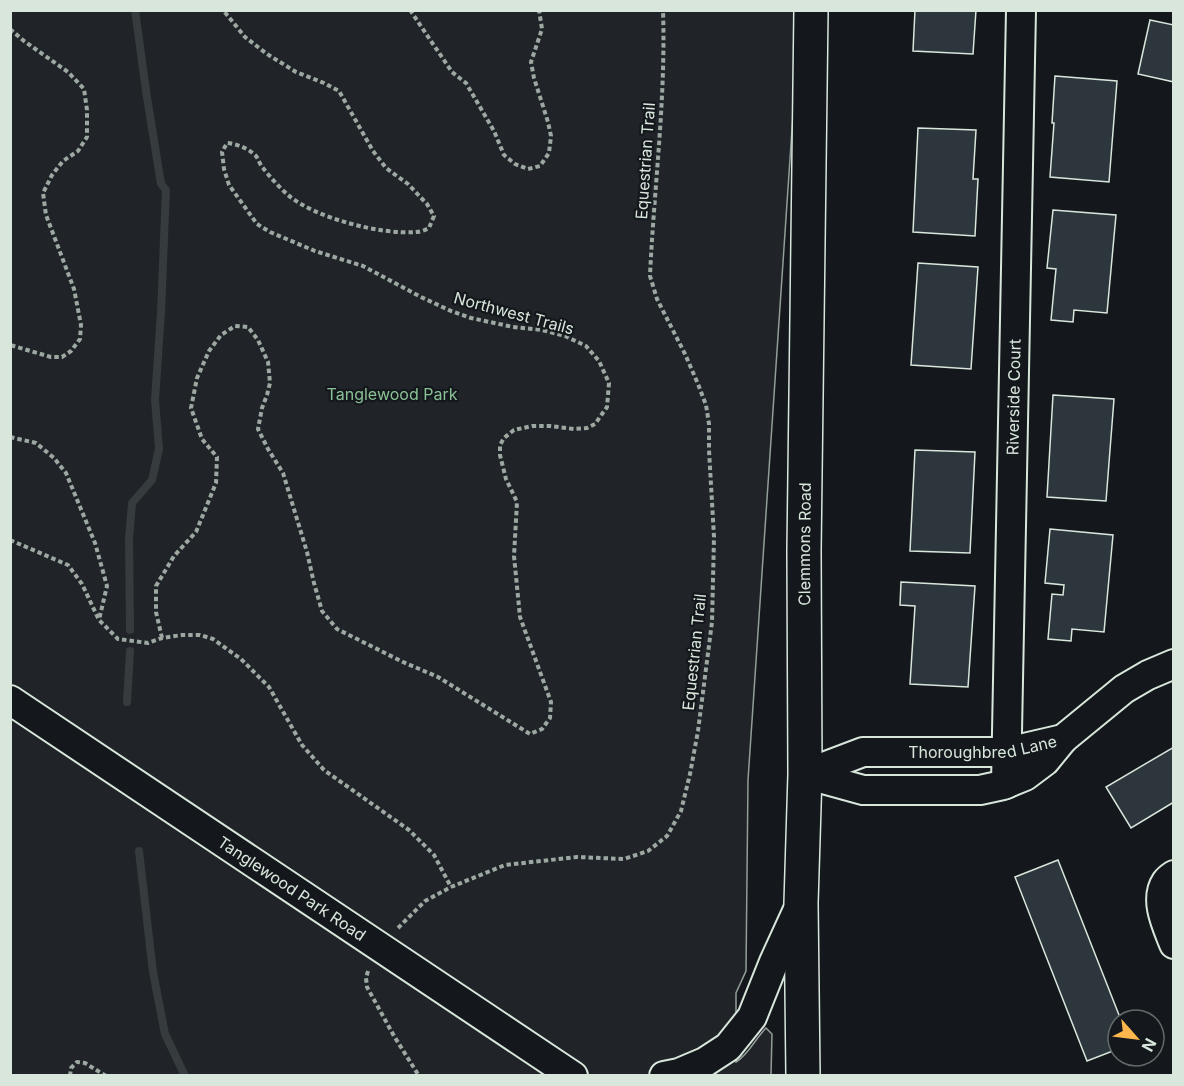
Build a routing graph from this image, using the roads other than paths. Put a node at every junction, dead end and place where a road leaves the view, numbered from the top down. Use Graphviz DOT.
graph roads {
  1 [pos="812,10"];
  2 [pos="1021,10"];
  3 [pos="1173,664"];
  4 [pos="10,700"];
  5 [pos="1063,739"];
  6 [pos="1007,752"];
  7 [pos="805,774"];
  8 [pos="1006,784"];
  9 [pos="1173,875"];
  10 [pos="801,903"];
  11 [pos="1173,944"];
  12 [pos="562,1068"];
  13 [pos="597,1076"];
  14 [pos="664,1076"];
  15 [pos="803,1076"];
  1 -- 7 [label="main road, Clemmons Road"];
  2 -- 6 [label="street, Riverside Court"];
  3 -- 5 [label="street, Thoroughbred Lane"];
  4 -- 12 [label="street, Tanglewood Park Road"];
  5 -- 6 [label="street, Thoroughbred Lane"];
  5 -- 8 [label="street"];
  6 -- 7 [label="street, Thoroughbred Lane"];
  6 -- 8 [label="street, Riverside Court"];
  7 -- 8 [label="street"];
  7 -- 10 [label="main road, Clemmons Road"];
  9 -- 11 [label="street"];
  10 -- 14 [label="street"];
  10 -- 15 [label="main road, Clemmons Road"];
  12 -- 13 [label="street, Tanglewood Park Road"];
}
